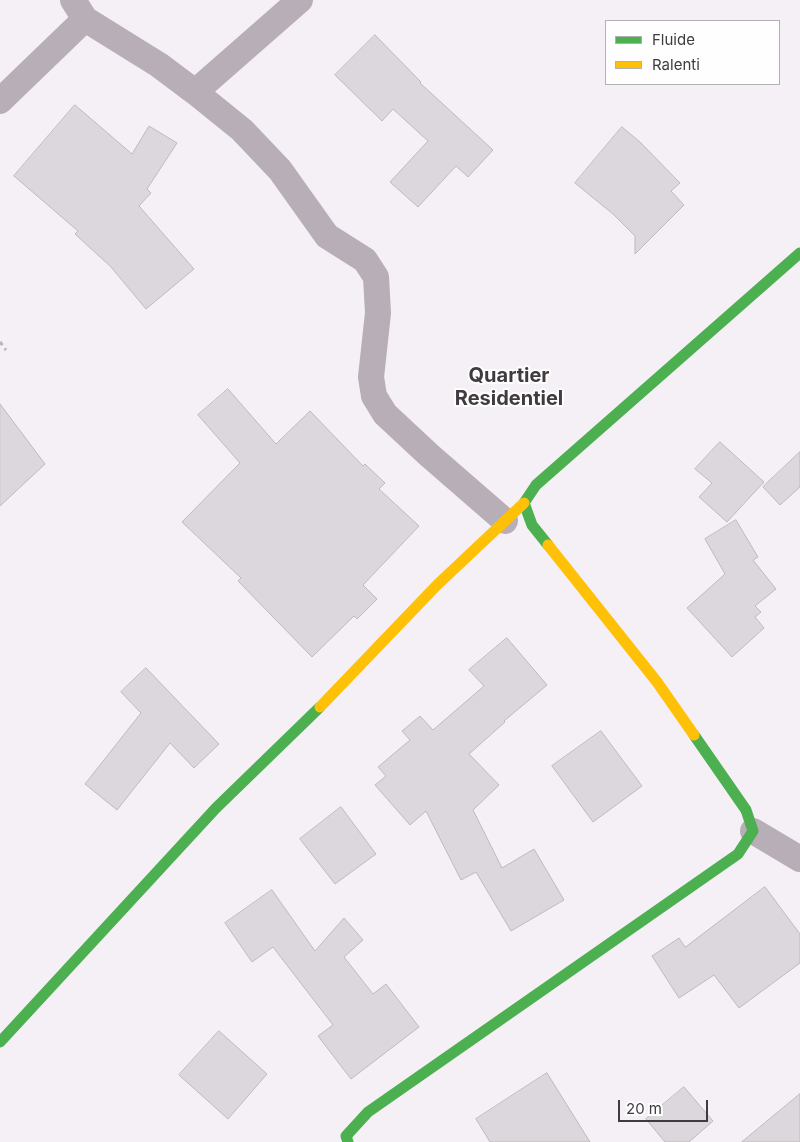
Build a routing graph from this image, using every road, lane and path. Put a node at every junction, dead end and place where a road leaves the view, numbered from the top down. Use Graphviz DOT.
graph roads {
  1 [pos="300,0"];
  2 [pos="79,10"];
  3 [pos="195,92"];
  4 [pos="0,101"];
  5 [pos="800,253"];
  6 [pos="0,342"];
  7 [pos="6,350"];
  8 [pos="524,503"];
  9 [pos="505,521"];
  10 [pos="753,831"];
  11 [pos="800,859"];
  12 [pos="0,1042"];
  13 [pos="344,1140"];
  1 -- 3 [label="street"];
  2 -- 3 [label="street"];
  2 -- 4 [label="street"];
  3 -- 9 [label="street"];
  5 -- 8 [label="street"];
  6 -- 7 [label="path"];
  8 -- 9 [label="street"];
  8 -- 10 [label="street"];
  9 -- 12 [label="street"];
  10 -- 11 [label="street"];
  10 -- 13 [label="street"];
}
